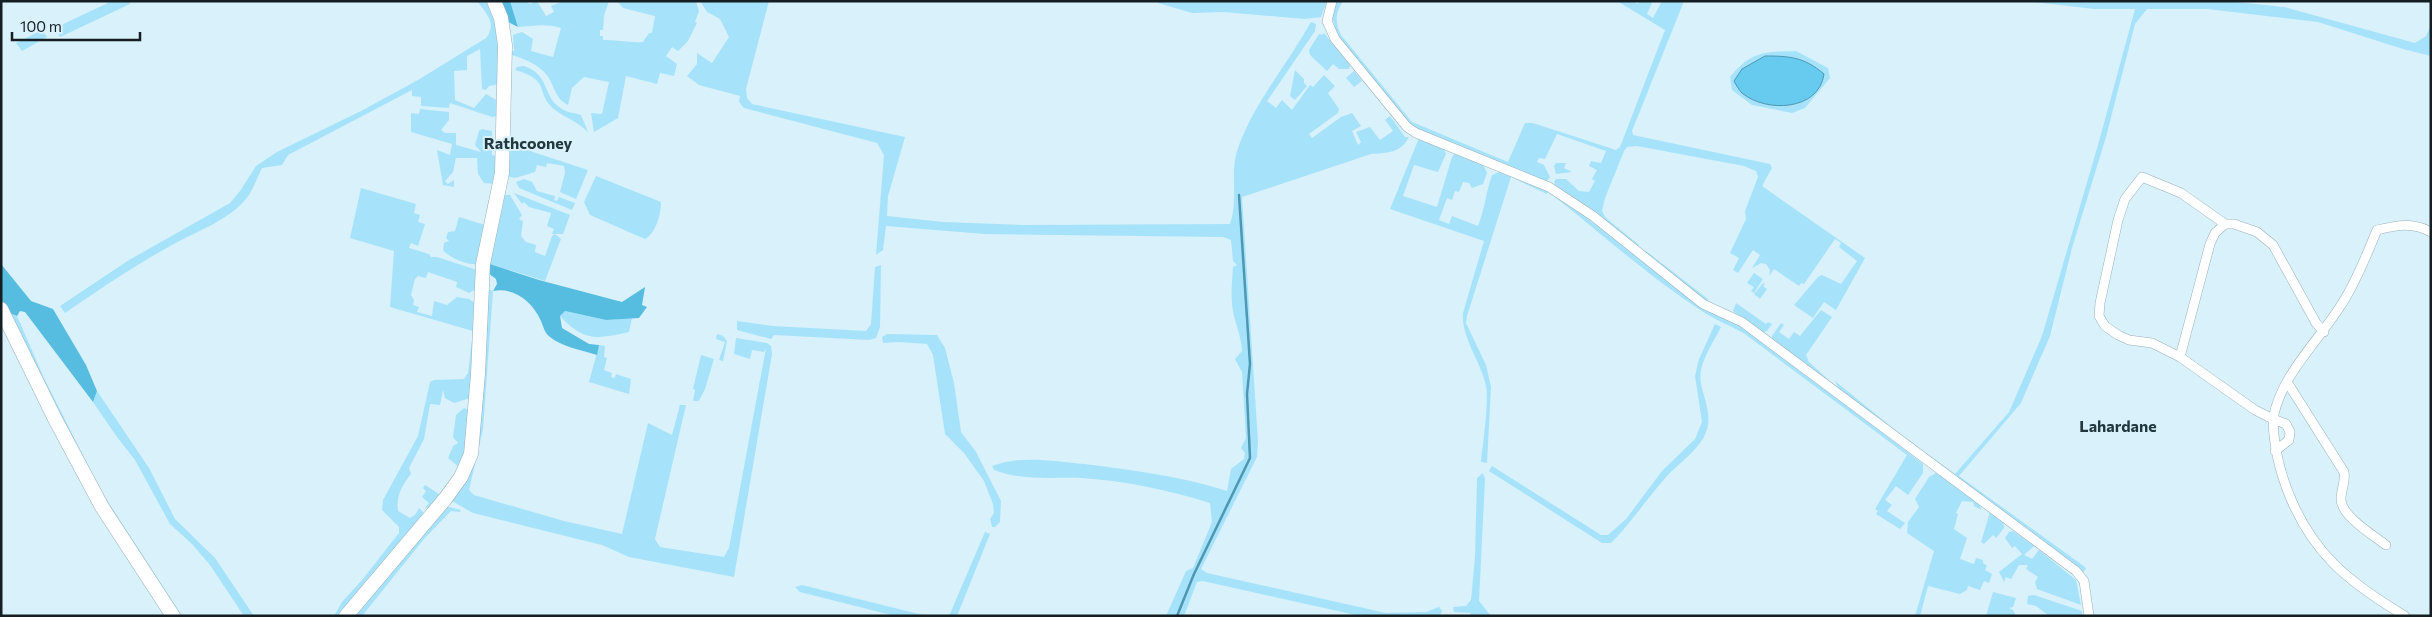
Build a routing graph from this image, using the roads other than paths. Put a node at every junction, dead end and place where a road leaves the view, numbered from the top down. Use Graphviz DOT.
graph roads {
  1 [pos="494,1"];
  2 [pos="1332,1"];
  3 [pos="2225,224"];
  4 [pos="2431,232"];
  5 [pos="1,309"];
  6 [pos="2324,332"];
  7 [pos="2180,357"];
  8 [pos="2287,382"];
  9 [pos="2273,419"];
  10 [pos="2275,451"];
  11 [pos="2386,545"];
  12 [pos="174,616"];
  13 [pos="346,616"];
  14 [pos="2089,616"];
  15 [pos="2405,616"];
  1 -- 13 [label="street"];
  2 -- 14 [label="street"];
  3 -- 6 [label="street"];
  3 -- 7 [label="street"];
  3 -- 7 [label="street"];
  4 -- 6 [label="street"];
  5 -- 12 [label="street"];
  6 -- 8 [label="street"];
  7 -- 9 [label="street"];
  8 -- 9 [label="street"];
  8 -- 11 [label="street"];
  9 -- 10 [label="street"];
  9 -- 10 [label="street"];
  10 -- 15 [label="street"];
}
